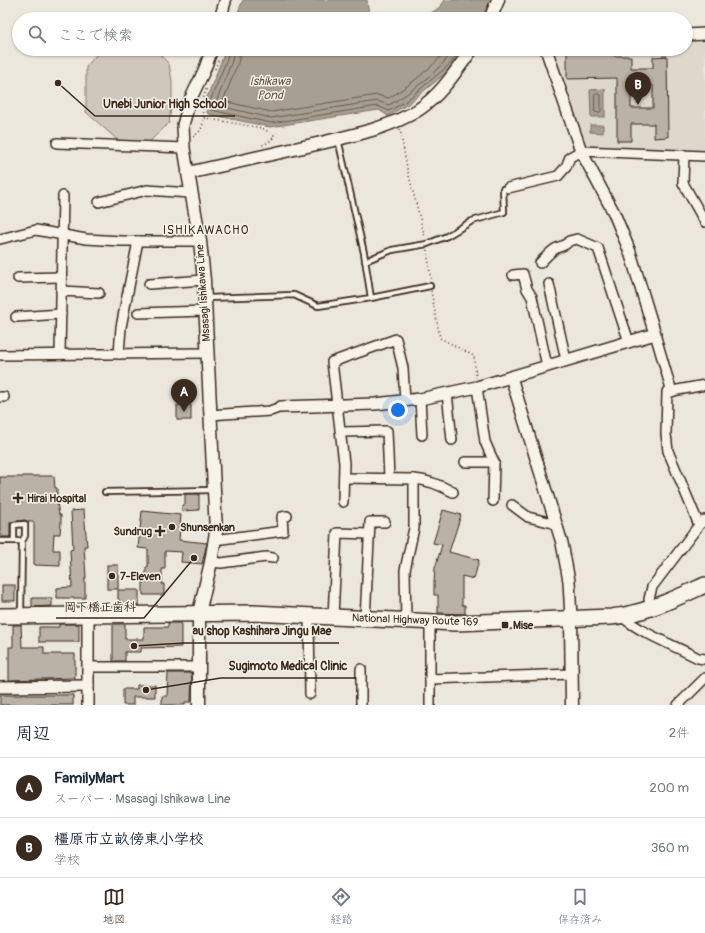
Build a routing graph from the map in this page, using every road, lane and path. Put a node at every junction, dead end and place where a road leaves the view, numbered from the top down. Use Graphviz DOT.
graph roads {
  1 [pos="498,0"];
  2 [pos="225,1"];
  3 [pos="222,12"];
  4 [pos="493,12"];
  5 [pos="705,34"];
  6 [pos="693,35"];
  7 [pos="213,56"];
  8 [pos="216,56"];
  9 [pos="467,56"];
  10 [pos="548,56"];
  11 [pos="214,71"];
  12 [pos="209,83"];
  13 [pos="204,118"];
  14 [pos="398,121"];
  15 [pos="338,139"];
  16 [pos="57,143"];
  17 [pos="184,144"];
  18 [pos="581,151"];
  19 [pos="684,155"];
  20 [pos="705,156"];
  21 [pos="254,158"];
  22 [pos="188,173"];
  23 [pos="508,188"];
  24 [pos="190,193"];
  25 [pos="63,196"];
  26 [pos="99,202"];
  27 [pos="705,222"];
  28 [pos="63,234"];
  29 [pos="0,239"];
  30 [pos="138,241"];
  31 [pos="200,241"];
  32 [pos="426,244"];
  33 [pos="365,261"];
  34 [pos="540,263"];
  35 [pos="513,276"];
  36 [pos="61,277"];
  37 [pos="18,278"];
  38 [pos="204,280"];
  39 [pos="149,284"];
  40 [pos="549,284"];
  41 [pos="430,286"];
  42 [pos="61,291"];
  43 [pos="99,293"];
  44 [pos="371,298"];
  45 [pos="205,299"];
  46 [pos="205,311"];
  47 [pos="138,313"];
  48 [pos="61,314"];
  49 [pos="16,317"];
  50 [pos="655,334"];
  51 [pos="629,342"];
  52 [pos="207,353"];
  53 [pos="60,354"];
  54 [pos="120,354"];
  55 [pos="0,355"];
  56 [pos="566,360"];
  57 [pos="547,366"];
  58 [pos="511,377"];
  59 [pos="705,385"];
  60 [pos="477,387"];
  61 [pos="672,392"];
  62 [pos="447,393"];
  63 [pos="420,399"];
  64 [pos="405,401"];
  65 [pos="338,405"];
  66 [pos="281,408"];
  67 [pos="210,415"];
  68 [pos="341,432"];
  69 [pos="422,435"];
  70 [pos="452,440"];
  71 [pos="465,462"];
  72 [pos="494,462"];
  73 [pos="344,478"];
  74 [pos="389,478"];
  75 [pos="414,479"];
  76 [pos="214,490"];
  77 [pos="105,492"];
  78 [pos="453,492"];
  79 [pos="493,501"];
  80 [pos="343,502"];
  81 [pos="512,505"];
  82 [pos="287,516"];
  83 [pos="385,522"];
  84 [pos="702,522"];
  85 [pos="557,524"];
  86 [pos="370,534"];
  87 [pos="214,540"];
  88 [pos="0,541"];
  89 [pos="14,541"];
  90 [pos="22,541"];
  91 [pos="273,558"];
  92 [pos="210,562"];
  93 [pos="705,586"];
  94 [pos="650,608"];
  95 [pos="199,613"];
  96 [pos="88,615"];
  97 [pos="0,616"];
  98 [pos="21,616"];
  99 [pos="309,616"];
  100 [pos="621,616"];
  101 [pos="333,617"];
  102 [pos="571,618"];
  103 [pos="366,619"];
  104 [pos="406,621"];
  105 [pos="430,622"];
  106 [pos="705,659"];
  107 [pos="88,667"];
  108 [pos="199,667"];
  109 [pos="361,669"];
  110 [pos="572,674"];
  111 [pos="705,678"];
  112 [pos="430,679"];
  113 [pos="88,686"];
  114 [pos="0,687"];
  115 [pos="310,694"];
  116 [pos="88,705"];
  117 [pos="199,705"];
  118 [pos="361,705"];
  119 [pos="430,705"];
  120 [pos="572,705"];
  121 [pos="678,705"];
  1 -- 4 [label="main road"];
  2 -- 3 [label="street"];
  5 -- 6 [label="street"];
  7 -- 17 [label="street"];
  8 -- 11 [label="path"];
  9 -- 14 [label="main road"];
  10 -- 18 [label="street"];
  12 -- 13 [label="path"];
  13 -- 17 [label="path"];
  13 -- 21 [label="path"];
  14 -- 15 [label="main road"];
  14 -- 32 [label="path"];
  15 -- 21 [label="main road"];
  15 -- 33 [label="lane"];
  16 -- 17 [label="street"];
  17 -- 22 [label="street"];
  18 -- 19 [label="street"];
  18 -- 23 [label="street"];
  18 -- 50 [label="street"];
  19 -- 20 [label="street"];
  19 -- 27 [label="street"];
  21 -- 22 [label="main road"];
  22 -- 24 [label="main road, Msasagi Ishikawa Line"];
  23 -- 32 [label="lane"];
  24 -- 26 [label="street"];
  24 -- 31 [label="main road, Msasagi Ishikawa Line"];
  25 -- 28 [label="street"];
  28 -- 29 [label="street"];
  28 -- 30 [label="street"];
  28 -- 36 [label="street"];
  30 -- 31 [label="street"];
  30 -- 54 [label="street"];
  31 -- 38 [label="main road, Msasagi Ishikawa Line"];
  32 -- 33 [label="lane"];
  32 -- 41 [label="path"];
  33 -- 44 [label="lane"];
  34 -- 51 [label="street"];
  35 -- 57 [label="street"];
  36 -- 37 [label="street"];
  36 -- 42 [label="street"];
  38 -- 39 [label="street"];
  38 -- 45 [label="main road, Msasagi Ishikawa Line"];
  40 -- 56 [label="street"];
  41 -- 44 [label="lane"];
  41 -- 60 [label="path"];
  42 -- 43 [label="street"];
  42 -- 48 [label="street"];
  44 -- 45 [label="lane"];
  45 -- 46 [label="main road, Msasagi Ishikawa Line"];
  46 -- 47 [label="street"];
  46 -- 52 [label="main road, Msasagi Ishikawa Line"];
  48 -- 49 [label="street"];
  48 -- 53 [label="street"];
  50 -- 51 [label="street"];
  50 -- 61 [label="street"];
  51 -- 56 [label="street"];
  52 -- 54 [label="street"];
  52 -- 67 [label="main road, Msasagi Ishikawa Line"];
  53 -- 54 [label="street"];
  53 -- 55 [label="street"];
  56 -- 57 [label="street"];
  57 -- 58 [label="street"];
  58 -- 60 [label="street"];
  58 -- 85 [label="street"];
  59 -- 61 [label="street"];
  60 -- 62 [label="street"];
  60 -- 72 [label="street"];
  61 -- 84 [label="street"];
  62 -- 63 [label="street"];
  62 -- 70 [label="street"];
  63 -- 64 [label="street"];
  63 -- 69 [label="street"];
  64 -- 65 [label="street"];
  64 -- 65 [label="street"];
  65 -- 66 [label="street"];
  65 -- 68 [label="street"];
  66 -- 67 [label="street"];
  67 -- 76 [label="main road, Msasagi Ishikawa Line"];
  68 -- 73 [label="street"];
  68 -- 74 [label="street"];
  71 -- 72 [label="street"];
  72 -- 79 [label="street"];
  73 -- 74 [label="street"];
  73 -- 80 [label="street"];
  74 -- 75 [label="street"];
  75 -- 78 [label="street"];
  75 -- 104 [label="street"];
  76 -- 77 [label="lane"];
  76 -- 87 [label="main road, Msasagi Ishikawa Line"];
  81 -- 85 [label="street"];
  82 -- 87 [label="street"];
  83 -- 86 [label="street"];
  84 -- 94 [label="street"];
  85 -- 102 [label="street"];
  86 -- 101 [label="street"];
  86 -- 103 [label="street"];
  87 -- 92 [label="main road, Msasagi Ishikawa Line"];
  88 -- 89 [label="lane"];
  89 -- 90 [label="lane"];
  89 -- 90 [label="lane"];
  90 -- 98 [label="lane"];
  91 -- 92 [label="street"];
  92 -- 95 [label="main road, Msasagi Ishikawa Line"];
  93 -- 94 [label="highway, National Highway Route 169"];
  94 -- 100 [label="highway, National Highway Route 169"];
  95 -- 96 [label="highway, National Highway Route 169"];
  95 -- 99 [label="highway, National Highway Route 169"];
  95 -- 108 [label="main road, Msasagi Ishikawa Line"];
  96 -- 98 [label="highway, National Highway Route 169"];
  96 -- 107 [label="street"];
  97 -- 98 [label="highway, National Highway Route 169"];
  99 -- 101 [label="highway, National Highway Route 169"];
  99 -- 115 [label="street"];
  100 -- 102 [label="highway, National Highway Route 169"];
  100 -- 106 [label="street"];
  101 -- 103 [label="highway, National Highway Route 169"];
  102 -- 105 [label="highway, National Highway Route 169"];
  102 -- 110 [label="main road"];
  103 -- 104 [label="highway, National Highway Route 169"];
  104 -- 105 [label="highway, National Highway Route 169"];
  105 -- 112 [label="street"];
  107 -- 108 [label="street"];
  107 -- 113 [label="street"];
  108 -- 117 [label="main road, Msasagi Ishikawa Line"];
  109 -- 118 [label="street"];
  110 -- 112 [label="street"];
  110 -- 120 [label="main road"];
  111 -- 121 [label="street"];
  112 -- 119 [label="street"];
  113 -- 114 [label="street"];
  113 -- 116 [label="street"];
}
